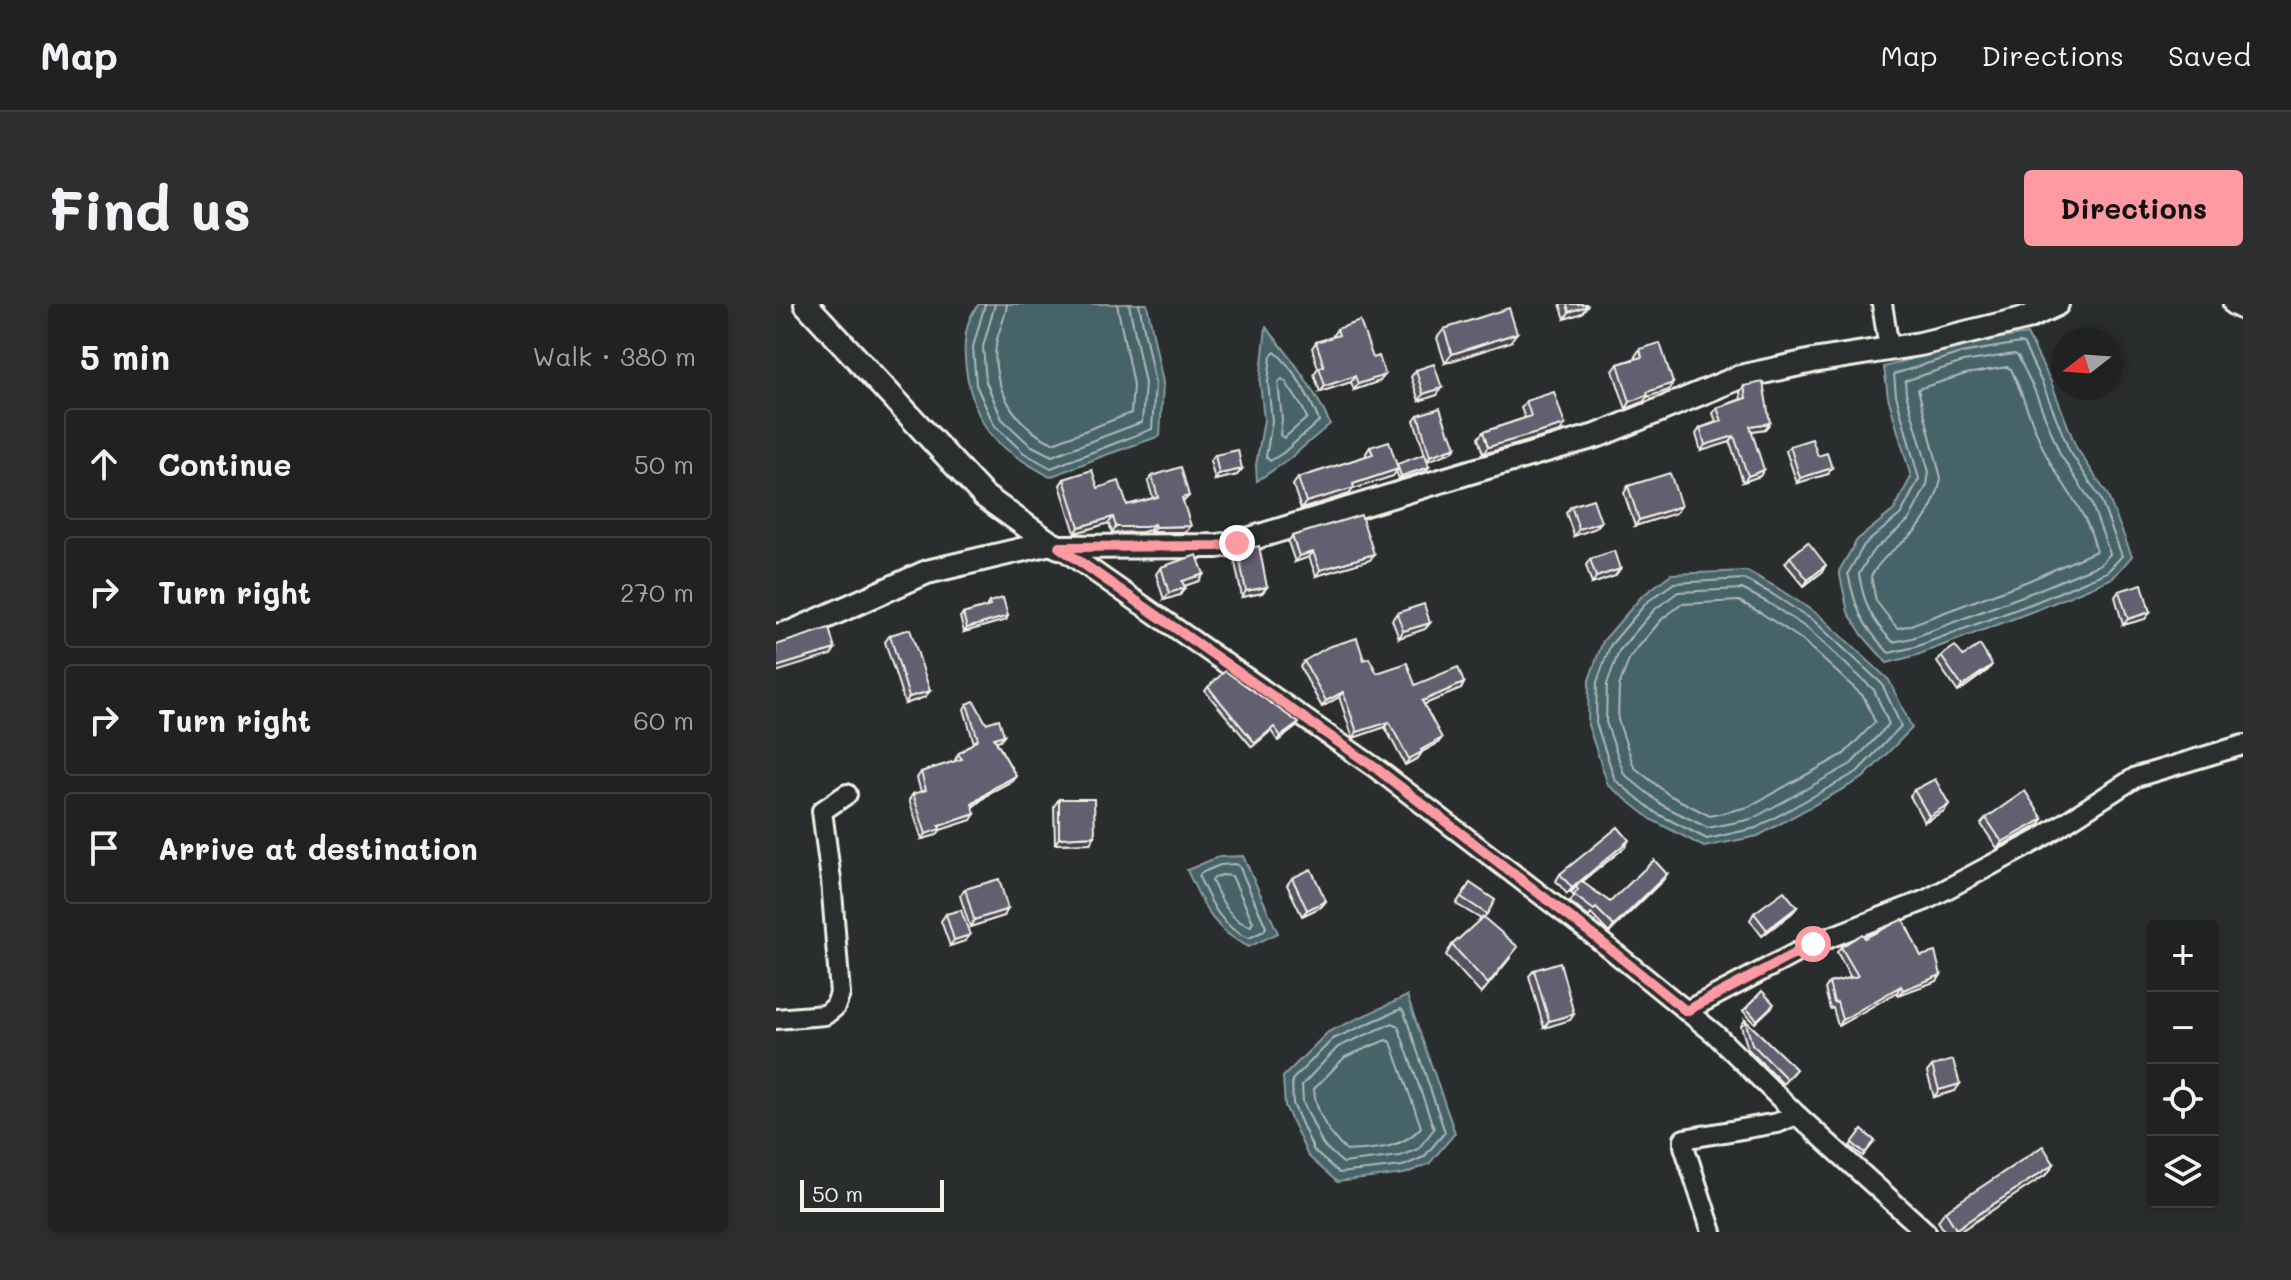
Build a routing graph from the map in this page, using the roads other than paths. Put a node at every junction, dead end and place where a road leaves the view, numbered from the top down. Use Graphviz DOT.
graph roads {
  1 [pos="806,304"];
  2 [pos="1882,304"];
  3 [pos="2057,304"];
  4 [pos="2235,304"];
  5 [pos="2243,308"];
  6 [pos="1889,348"];
  7 [pos="1055,545"];
  8 [pos="776,636"];
  9 [pos="2243,745"];
  10 [pos="847,794"];
  11 [pos="1686,1011"];
  12 [pos="776,1019"];
  13 [pos="1797,1115"];
  14 [pos="1712,1232"];
  15 [pos="1926,1232"];
  1 -- 7 [label="street"];
  2 -- 6 [label="street"];
  3 -- 6 [label="street"];
  4 -- 5 [label="street"];
  6 -- 7 [label="street"];
  7 -- 8 [label="street"];
  7 -- 11 [label="street"];
  9 -- 11 [label="street"];
  10 -- 12 [label="street"];
  11 -- 13 [label="street"];
  13 -- 14 [label="street"];
  13 -- 15 [label="street"];
}
